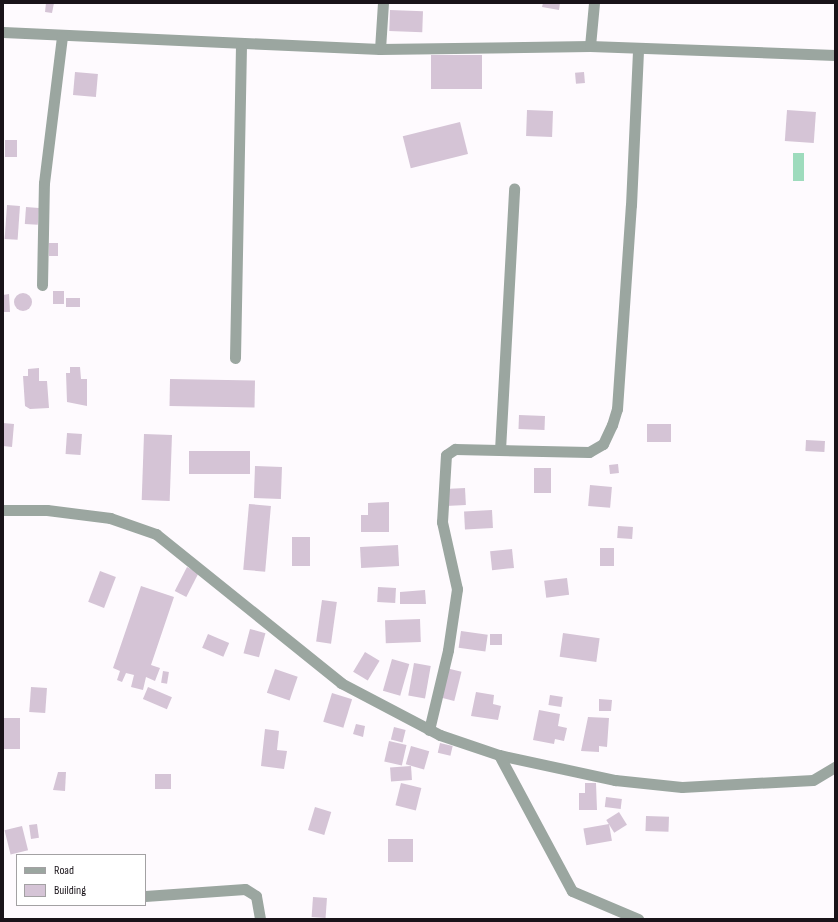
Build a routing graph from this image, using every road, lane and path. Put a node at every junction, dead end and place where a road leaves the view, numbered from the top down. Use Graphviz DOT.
graph roads {
  1 [pos="383,3"];
  2 [pos="594,3"];
  3 [pos="3,32"];
  4 [pos="62,36"];
  5 [pos="241,43"];
  6 [pos="590,46"];
  7 [pos="638,48"];
  8 [pos="380,49"];
  9 [pos="835,55"];
  10 [pos="514,188"];
  11 [pos="42,285"];
  12 [pos="235,358"];
  13 [pos="500,450"];
  14 [pos="3,510"];
  15 [pos="429,730"];
  16 [pos="500,755"];
  17 [pos="835,767"];
  18 [pos="146,896"];
  19 [pos="260,919"];
  20 [pos="638,919"];
  1 -- 8 [label="street"];
  2 -- 6 [label="street"];
  3 -- 4 [label="street"];
  4 -- 5 [label="street"];
  4 -- 11 [label="street"];
  5 -- 8 [label="street"];
  5 -- 12 [label="street"];
  6 -- 7 [label="street"];
  6 -- 8 [label="street"];
  7 -- 9 [label="street"];
  7 -- 13 [label="street"];
  10 -- 13 [label="street"];
  13 -- 15 [label="street"];
  14 -- 15 [label="street"];
  15 -- 16 [label="street"];
  16 -- 17 [label="street"];
  16 -- 20 [label="street"];
  18 -- 19 [label="street"];
}
